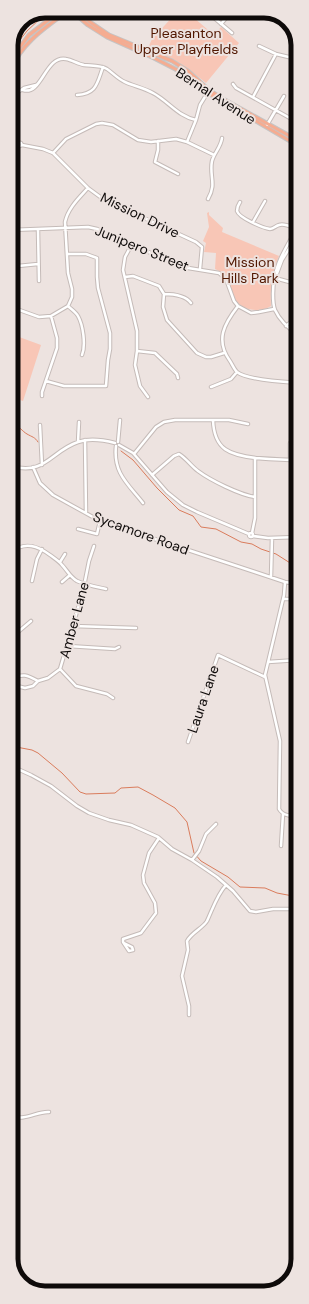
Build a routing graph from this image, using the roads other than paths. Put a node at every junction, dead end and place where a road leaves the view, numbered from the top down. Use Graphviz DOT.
graph roads {
  1 [pos="51,18"];
  2 [pos="59,18"];
  3 [pos="80,18"];
  4 [pos="86,18"];
  5 [pos="214,18"];
  6 [pos="226,18"];
  7 [pos="221,24"];
  8 [pos="232,33"];
  9 [pos="259,46"];
  10 [pos="18,50"];
  11 [pos="276,54"];
  12 [pos="18,56"];
  13 [pos="291,58"];
  14 [pos="103,67"];
  15 [pos="233,84"];
  16 [pos="208,91"];
  17 [pos="18,93"];
  18 [pos="77,95"];
  19 [pos="284,96"];
  20 [pos="253,97"];
  21 [pos="275,109"];
  22 [pos="291,118"];
  23 [pos="196,120"];
  24 [pos="266,126"];
  25 [pos="291,137"];
  26 [pos="222,138"];
  27 [pos="158,141"];
  28 [pos="291,141"];
  29 [pos="18,142"];
  30 [pos="187,142"];
  31 [pos="22,145"];
  32 [pos="18,146"];
  33 [pos="53,153"];
  34 [pos="214,155"];
  35 [pos="178,174"];
  36 [pos="88,188"];
  37 [pos="208,200"];
  38 [pos="265,201"];
  39 [pos="240,202"];
  40 [pos="253,222"];
  41 [pos="291,227"];
  42 [pos="65,228"];
  43 [pos="38,230"];
  44 [pos="18,231"];
  45 [pos="291,239"];
  46 [pos="132,244"];
  47 [pos="291,246"];
  48 [pos="67,254"];
  49 [pos="38,264"];
  50 [pos="18,266"];
  51 [pos="200,269"];
  52 [pos="125,277"];
  53 [pos="275,278"];
  54 [pos="39,281"];
  55 [pos="291,282"];
  56 [pos="164,294"];
  57 [pos="192,303"];
  58 [pos="68,306"];
  59 [pos="238,306"];
  60 [pos="274,309"];
  61 [pos="18,310"];
  62 [pos="51,316"];
  63 [pos="291,322"];
  64 [pos="286,326"];
  65 [pos="291,330"];
  66 [pos="137,351"];
  67 [pos="224,353"];
  68 [pos="82,355"];
  69 [pos="237,372"];
  70 [pos="178,378"];
  71 [pos="46,381"];
  72 [pos="291,383"];
  73 [pos="211,387"];
  74 [pos="42,396"];
  75 [pos="148,397"];
  76 [pos="120,420"];
  77 [pos="213,420"];
  78 [pos="78,422"];
  79 [pos="248,424"];
  80 [pos="40,425"];
  81 [pos="85,440"];
  82 [pos="78,442"];
  83 [pos="290,443"];
  84 [pos="117,444"];
  85 [pos="134,454"];
  86 [pos="255,458"];
  87 [pos="290,460"];
  88 [pos="42,465"];
  89 [pos="33,467"];
  90 [pos="18,468"];
  91 [pos="152,475"];
  92 [pos="255,497"];
  93 [pos="143,503"];
  94 [pos="86,513"];
  95 [pos="100,520"];
  96 [pos="78,529"];
  97 [pos="251,534"];
  98 [pos="291,537"];
  99 [pos="272,538"];
  100 [pos="94,546"];
  101 [pos="18,548"];
  102 [pos="42,549"];
  103 [pos="64,554"];
  104 [pos="60,562"];
  105 [pos="70,575"];
  106 [pos="271,577"];
  107 [pos="32,581"];
  108 [pos="62,582"];
  109 [pos="285,582"];
  110 [pos="86,583"];
  111 [pos="291,583"];
  112 [pos="106,589"];
  113 [pos="283,599"];
  114 [pos="291,599"];
  115 [pos="31,621"];
  116 [pos="73,626"];
  117 [pos="136,628"];
  118 [pos="18,632"];
  119 [pos="68,646"];
  120 [pos="119,647"];
  121 [pos="291,660"];
  122 [pos="268,662"];
  123 [pos="60,669"];
  124 [pos="266,677"];
  125 [pos="18,678"];
  126 [pos="38,681"];
  127 [pos="18,686"];
  128 [pos="113,698"];
  129 [pos="188,742"];
  130 [pos="18,769"];
  131 [pos="283,814"];
  132 [pos="291,816"];
  133 [pos="216,824"];
  134 [pos="159,838"];
  135 [pos="282,846"];
  136 [pos="192,860"];
  137 [pos="226,885"];
  138 [pos="291,909"];
  139 [pos="124,943"];
  140 [pos="189,1015"];
  141 [pos="49,1112"];
  142 [pos="18,1117"];
  1 -- 10 [label="main road"];
  2 -- 12 [label="main road"];
  3 -- 16 [label="main road, Bernal Avenue"];
  4 -- 16 [label="main road, Bernal Avenue"];
  5 -- 7 [label="street"];
  6 -- 7 [label="street"];
  7 -- 8 [label="street"];
  9 -- 11 [label="street"];
  11 -- 13 [label="street"];
  11 -- 20 [label="street"];
  14 -- 17 [label="street"];
  14 -- 18 [label="street"];
  14 -- 23 [label="street"];
  15 -- 20 [label="street"];
  16 -- 23 [label="street"];
  16 -- 24 [label="main road, Bernal Avenue"];
  19 -- 21 [label="street"];
  20 -- 21 [label="street"];
  21 -- 22 [label="street"];
  21 -- 24 [label="street"];
  23 -- 30 [label="street"];
  24 -- 25 [label="main road, Bernal Avenue"];
  24 -- 28 [label="main road, Bernal Avenue"];
  26 -- 34 [label="street"];
  27 -- 30 [label="street"];
  27 -- 33 [label="street"];
  27 -- 35 [label="street"];
  29 -- 31 [label="street, Mission Drive"];
  30 -- 34 [label="street"];
  31 -- 32 [label="street, Mission Drive"];
  31 -- 33 [label="street, Mission Drive"];
  33 -- 36 [label="street, Mission Drive"];
  34 -- 37 [label="street"];
  36 -- 42 [label="street"];
  36 -- 51 [label="street, Mission Drive"];
  38 -- 40 [label="street"];
  39 -- 40 [label="street"];
  40 -- 41 [label="street"];
  42 -- 43 [label="street, Junipero Street"];
  42 -- 46 [label="street, Junipero Street"];
  42 -- 48 [label="street"];
  43 -- 44 [label="street, Junipero Street"];
  43 -- 49 [label="street"];
  45 -- 53 [label="street"];
  46 -- 51 [label="street, Junipero Street"];
  46 -- 52 [label="street"];
  47 -- 53 [label="street"];
  48 -- 58 [label="street"];
  48 -- 71 [label="street"];
  49 -- 50 [label="street"];
  49 -- 54 [label="street"];
  51 -- 59 [label="street, Junipero Street"];
  52 -- 56 [label="street"];
  52 -- 66 [label="street"];
  53 -- 55 [label="street"];
  53 -- 60 [label="street"];
  56 -- 57 [label="street"];
  56 -- 67 [label="street"];
  58 -- 62 [label="street"];
  58 -- 68 [label="street"];
  59 -- 60 [label="street"];
  59 -- 67 [label="street"];
  60 -- 64 [label="street"];
  61 -- 62 [label="street"];
  62 -- 71 [label="street"];
  63 -- 64 [label="street"];
  64 -- 65 [label="street"];
  66 -- 70 [label="street"];
  66 -- 75 [label="street"];
  67 -- 69 [label="street"];
  69 -- 72 [label="street"];
  69 -- 73 [label="street"];
  71 -- 74 [label="street"];
  76 -- 84 [label="street"];
  77 -- 79 [label="street"];
  77 -- 85 [label="street"];
  77 -- 86 [label="street"];
  78 -- 82 [label="street"];
  80 -- 88 [label="street"];
  81 -- 82 [label="street"];
  81 -- 84 [label="street"];
  81 -- 94 [label="street"];
  82 -- 88 [label="street"];
  83 -- 87 [label="street"];
  84 -- 85 [label="street"];
  84 -- 93 [label="street"];
  85 -- 91 [label="street"];
  86 -- 87 [label="street"];
  86 -- 92 [label="street"];
  88 -- 89 [label="street"];
  89 -- 90 [label="street"];
  89 -- 94 [label="street, Sycamore Road"];
  91 -- 92 [label="street"];
  91 -- 97 [label="street"];
  92 -- 97 [label="street"];
  94 -- 95 [label="street, Sycamore Road"];
  95 -- 96 [label="street"];
  95 -- 106 [label="street, Sycamore Road"];
  97 -- 99 [label="street"];
  98 -- 99 [label="street"];
  99 -- 106 [label="street"];
  100 -- 110 [label="street, Amber Lane"];
  101 -- 102 [label="street"];
  102 -- 104 [label="street"];
  102 -- 107 [label="street"];
  103 -- 104 [label="street"];
  104 -- 105 [label="street"];
  105 -- 108 [label="street"];
  105 -- 110 [label="street"];
  106 -- 109 [label="street, Sycamore Road"];
  109 -- 111 [label="street, Sycamore Road"];
  109 -- 113 [label="street"];
  110 -- 112 [label="street"];
  110 -- 116 [label="street, Amber Lane"];
  113 -- 114 [label="street"];
  113 -- 122 [label="street"];
  115 -- 118 [label="street"];
  116 -- 117 [label="street"];
  116 -- 119 [label="street, Amber Lane"];
  119 -- 120 [label="street"];
  119 -- 123 [label="street, Amber Lane"];
  121 -- 122 [label="street"];
  122 -- 124 [label="street"];
  123 -- 126 [label="street, Amber Lane"];
  123 -- 128 [label="street"];
  124 -- 129 [label="street, Laura Lane"];
  124 -- 131 [label="street"];
  125 -- 126 [label="street, Amber Lane"];
  126 -- 127 [label="street, Amber Lane"];
  130 -- 134 [label="street"];
  131 -- 132 [label="street"];
  131 -- 135 [label="street"];
  133 -- 136 [label="street"];
  134 -- 136 [label="street"];
  134 -- 139 [label="street"];
  136 -- 137 [label="street"];
  137 -- 138 [label="street"];
  137 -- 140 [label="street"];
  141 -- 142 [label="street"];
}
